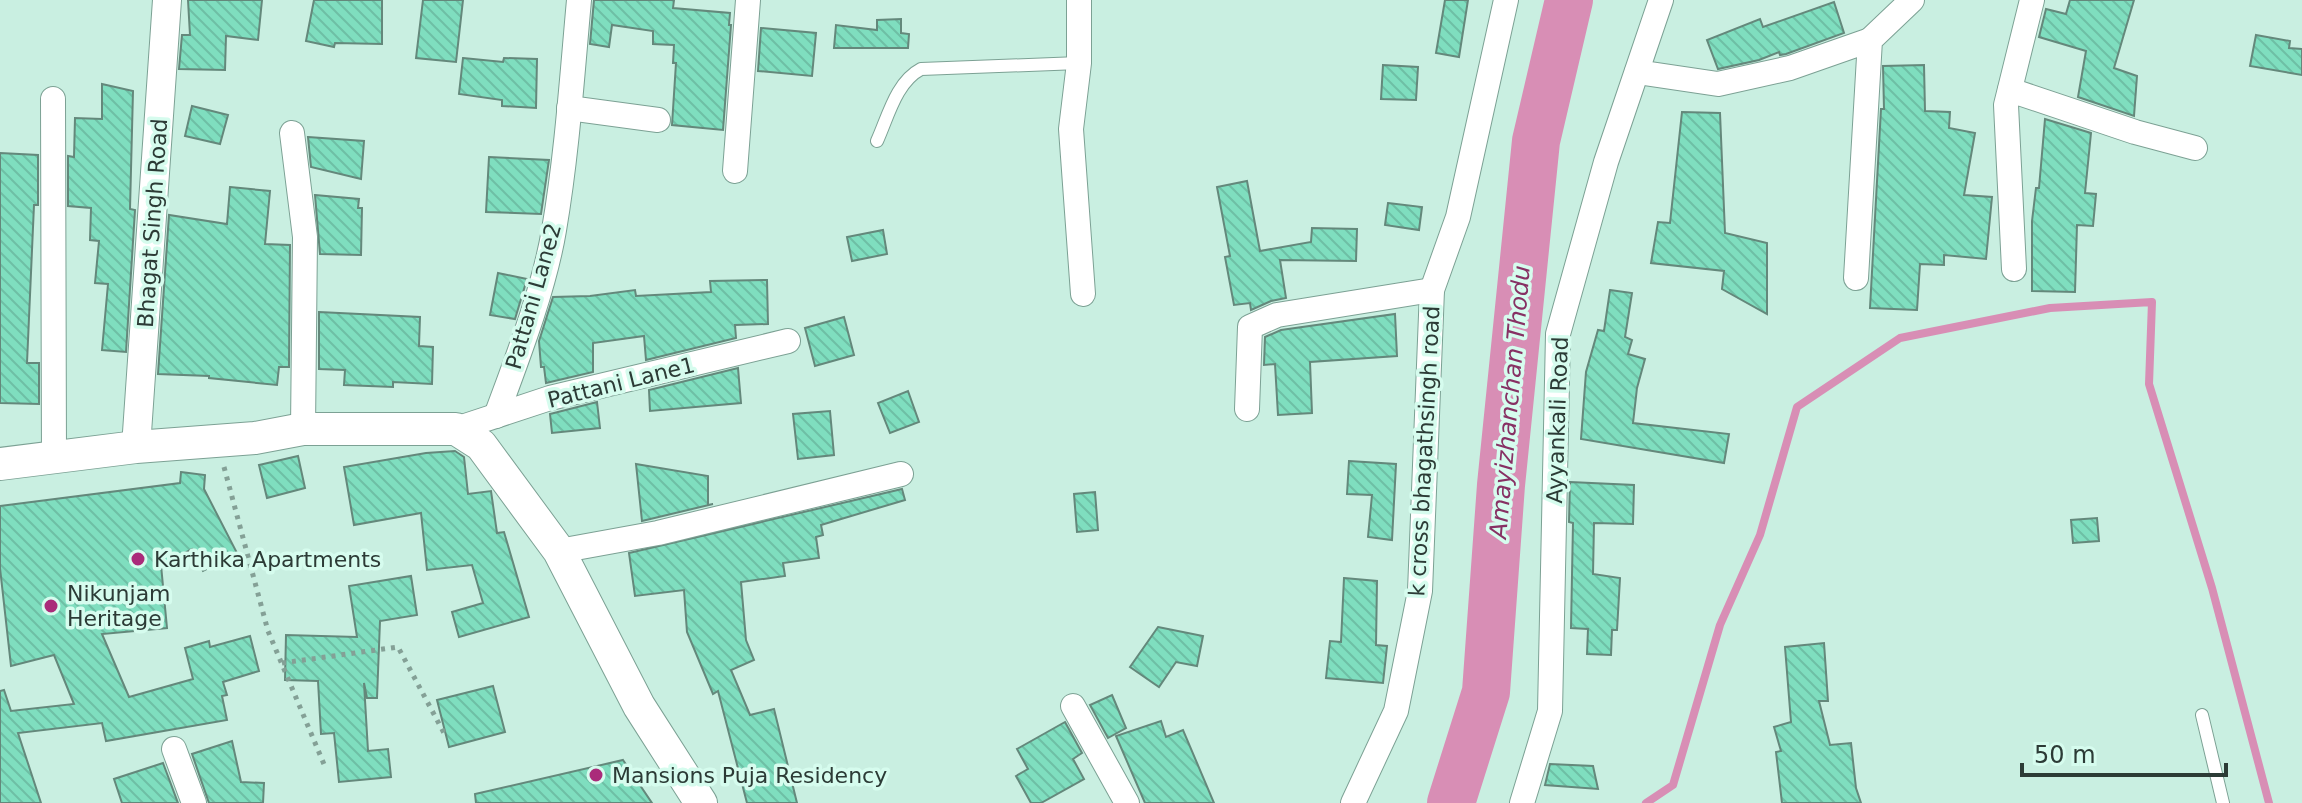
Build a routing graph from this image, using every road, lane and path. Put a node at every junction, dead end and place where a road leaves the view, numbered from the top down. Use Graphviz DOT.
graph roads {
  1 [pos="167,0"];
  2 [pos="579,0"];
  3 [pos="748,0"];
  4 [pos="1079,0"];
  5 [pos="1506,0"];
  6 [pos="1661,0"];
  7 [pos="1912,0"];
  8 [pos="2032,0"];
  9 [pos="1870,40"];
  10 [pos="1079,63"];
  11 [pos="1637,72"];
  12 [pos="2010,90"];
  13 [pos="53,99"];
  14 [pos="568,118"];
  15 [pos="658,120"];
  16 [pos="292,133"];
  17 [pos="877,141"];
  18 [pos="2195,148"];
  19 [pos="735,171"];
  20 [pos="2014,269"];
  21 [pos="1856,278"];
  22 [pos="1432,290"];
  23 [pos="1083,294"];
  24 [pos="788,341"];
  25 [pos="1247,409"];
  26 [pos="496,416"];
  27 [pos="303,429"];
  28 [pos="456,429"];
  29 [pos="217,442"];
  30 [pos="136,447"];
  31 [pos="54,457"];
  32 [pos="0,464"];
  33 [pos="901,474"];
  34 [pos="559,551"];
  35 [pos="282,663"];
  36 [pos="1073,706"];
  37 [pos="2202,715"];
  38 [pos="444,733"];
  39 [pos="174,749"];
  40 [pos="326,769"];
  41 [pos="699,802"];
  42 [pos="194,803"];
  43 [pos="1127,803"];
  44 [pos="1353,803"];
  45 [pos="1522,803"];
  46 [pos="2223,803"];
  1 -- 30 [label="street, Bhagat Singh Road"];
  2 -- 14 [label="street, Pattani Lane2"];
  3 -- 19 [label="street"];
  4 -- 10 [label="street"];
  5 -- 22 [label="street, k cross bhagathsingh road"];
  6 -- 11 [label="street, Ayyankali Road"];
  7 -- 9 [label="street"];
  8 -- 12 [label="street"];
  9 -- 11 [label="street"];
  9 -- 21 [label="street"];
  10 -- 17 [label="lane"];
  10 -- 23 [label="street"];
  11 -- 45 [label="street, Ayyankali Road"];
  12 -- 18 [label="street"];
  12 -- 20 [label="street"];
  13 -- 31 [label="street"];
  14 -- 15 [label="street"];
  14 -- 26 [label="street, Pattani Lane2"];
  16 -- 27 [label="street"];
  22 -- 25 [label="street"];
  22 -- 44 [label="street, k cross bhagathsingh road"];
  24 -- 26 [label="street, Pattani Lane1"];
  26 -- 28 [label="street, Pattani Lane1"];
  27 -- 28 [label="main road"];
  27 -- 29 [label="main road"];
  28 -- 34 [label="main road"];
  29 -- 30 [label="main road"];
  29 -- 35 [label="path"];
  30 -- 31 [label="main road"];
  31 -- 32 [label="main road"];
  33 -- 34 [label="street"];
  34 -- 41 [label="main road"];
  35 -- 38 [label="path"];
  35 -- 40 [label="path"];
  36 -- 43 [label="street"];
  37 -- 46 [label="lane"];
  39 -- 42 [label="street"];
}
